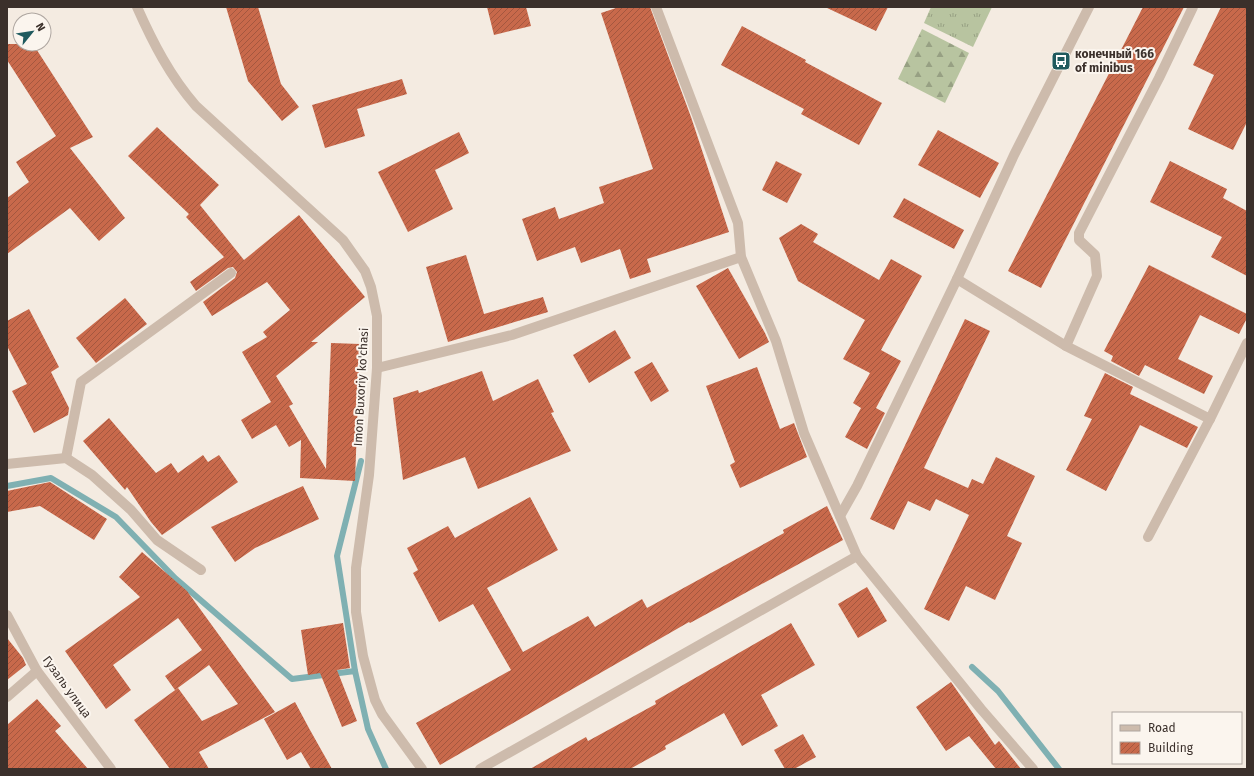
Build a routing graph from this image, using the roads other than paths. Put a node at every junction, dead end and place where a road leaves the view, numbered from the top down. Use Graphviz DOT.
graph roads {
  1 [pos="138,7"];
  2 [pos="656,7"];
  3 [pos="1089,7"];
  4 [pos="1193,7"];
  5 [pos="741,257"];
  6 [pos="231,272"];
  7 [pos="957,279"];
  8 [pos="1247,343"];
  9 [pos="1066,346"];
  10 [pos="377,368"];
  11 [pos="1210,419"];
  12 [pos="66,458"];
  13 [pos="7,464"];
  14 [pos="840,516"];
  15 [pos="1148,538"];
  16 [pos="858,556"];
  17 [pos="201,570"];
  18 [pos="7,615"];
  19 [pos="37,671"];
  20 [pos="7,697"];
  21 [pos="111,769"];
  22 [pos="422,769"];
  23 [pos="480,769"];
  24 [pos="1033,769"];
  1 -- 10 [label="street, Imon Buxoriy ko'chasi"];
  2 -- 5 [label="street"];
  3 -- 7 [label="street"];
  4 -- 9 [label="street"];
  5 -- 10 [label="street"];
  5 -- 14 [label="street"];
  6 -- 12 [label="street"];
  7 -- 9 [label="street"];
  7 -- 14 [label="street"];
  8 -- 11 [label="street"];
  9 -- 11 [label="street"];
  10 -- 22 [label="street, Imon Buxoriy ko'chasi"];
  11 -- 15 [label="street"];
  12 -- 13 [label="street"];
  12 -- 17 [label="street"];
  14 -- 16 [label="street"];
  16 -- 23 [label="street"];
  16 -- 24 [label="street"];
  18 -- 19 [label="street, Гузаль улица"];
  19 -- 20 [label="street"];
  19 -- 21 [label="street, Гузаль улица"];
}
